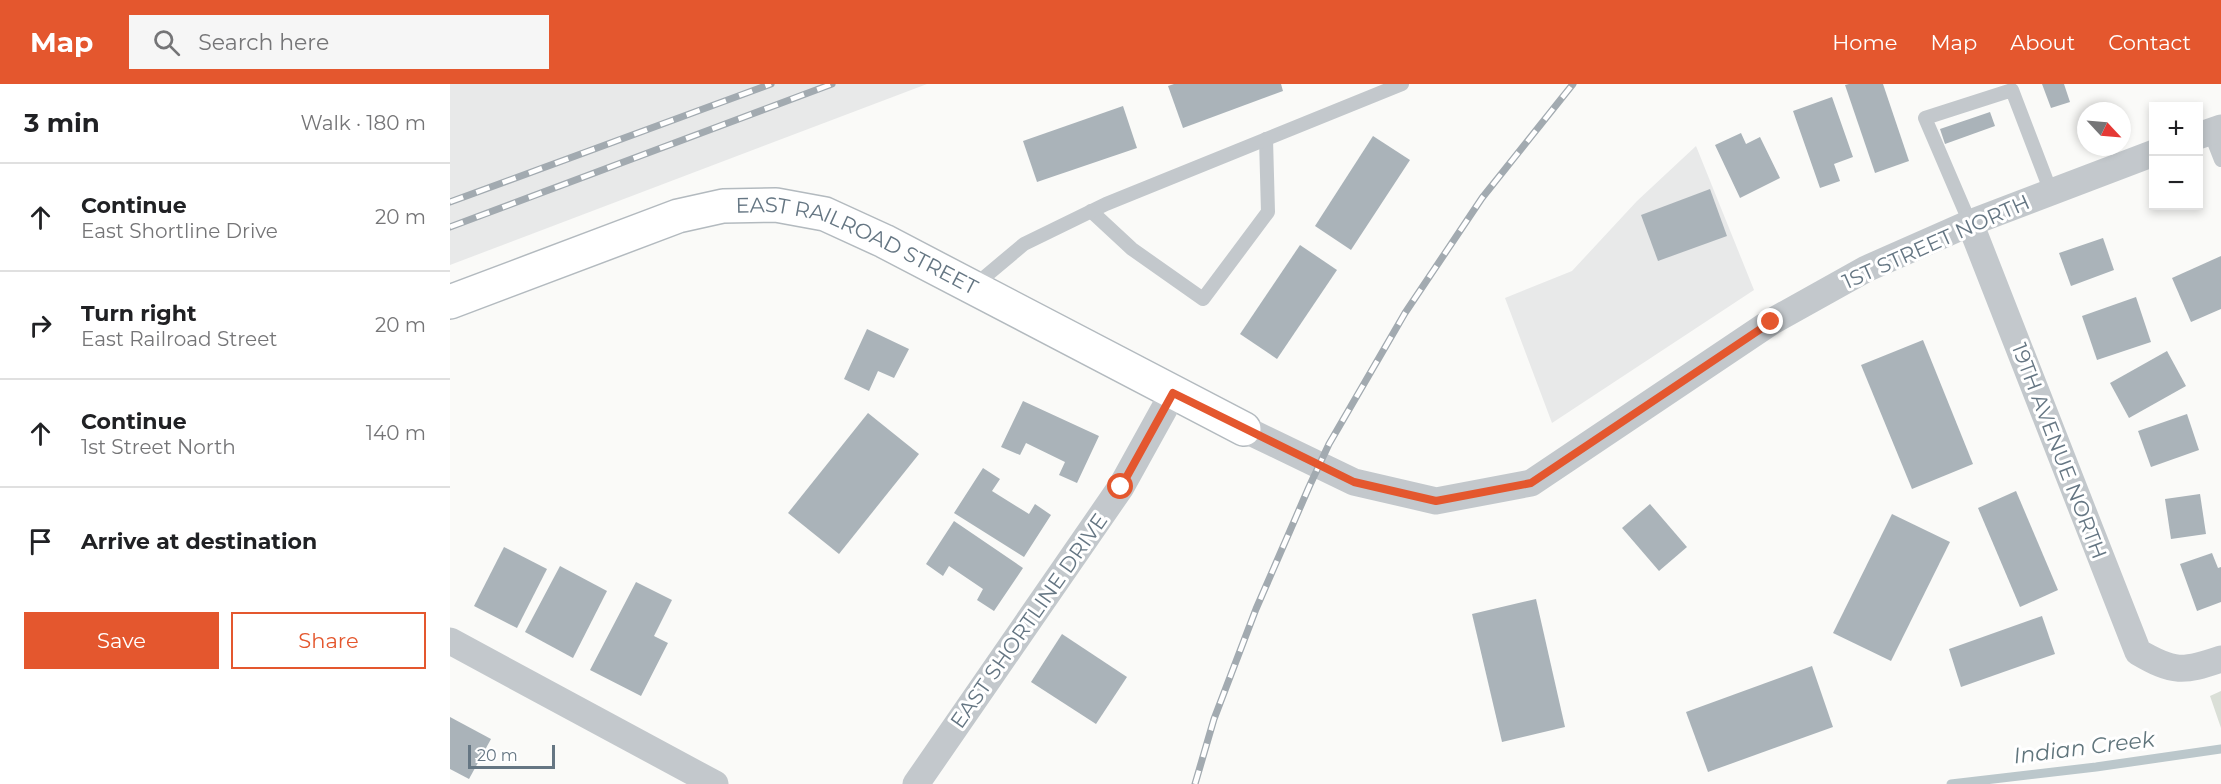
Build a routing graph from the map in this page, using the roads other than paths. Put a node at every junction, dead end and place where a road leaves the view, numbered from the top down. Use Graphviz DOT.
graph roads {
  1 [pos="1402,84"];
  2 [pos="2210,132"];
  3 [pos="1266,139"];
  4 [pos="2149,155"];
  5 [pos="2221,160"];
  6 [pos="2051,192"];
  7 [pos="1092,211"];
  8 [pos="1970,223"];
  9 [pos="974,286"];
  10 [pos="450,302"];
  11 [pos="1173,393"];
  12 [pos="1244,429"];
  13 [pos="450,641"];
  14 [pos="2221,659"];
  15 [pos="715,784"];
  16 [pos="916,784"];
  1 -- 3 [label="lane"];
  2 -- 5 [label="lane"];
  3 -- 7 [label="lane"];
  3 -- 7 [label="lane"];
  4 -- 6 [label="street, 1ST STREET NORTH"];
  6 -- 8 [label="street, 1ST STREET NORTH"];
  6 -- 8 [label="lane"];
  7 -- 9 [label="lane"];
  8 -- 12 [label="street, 1ST STREET NORTH"];
  8 -- 14 [label="street, 19TH AVENUE NORTH"];
  9 -- 10 [label="street, EAST RAILROAD STREET"];
  9 -- 11 [label="street, EAST RAILROAD STREET"];
  11 -- 12 [label="street, EAST RAILROAD STREET"];
  11 -- 16 [label="street, EAST SHORTLINE DRIVE"];
  13 -- 15 [label="street"];
}
